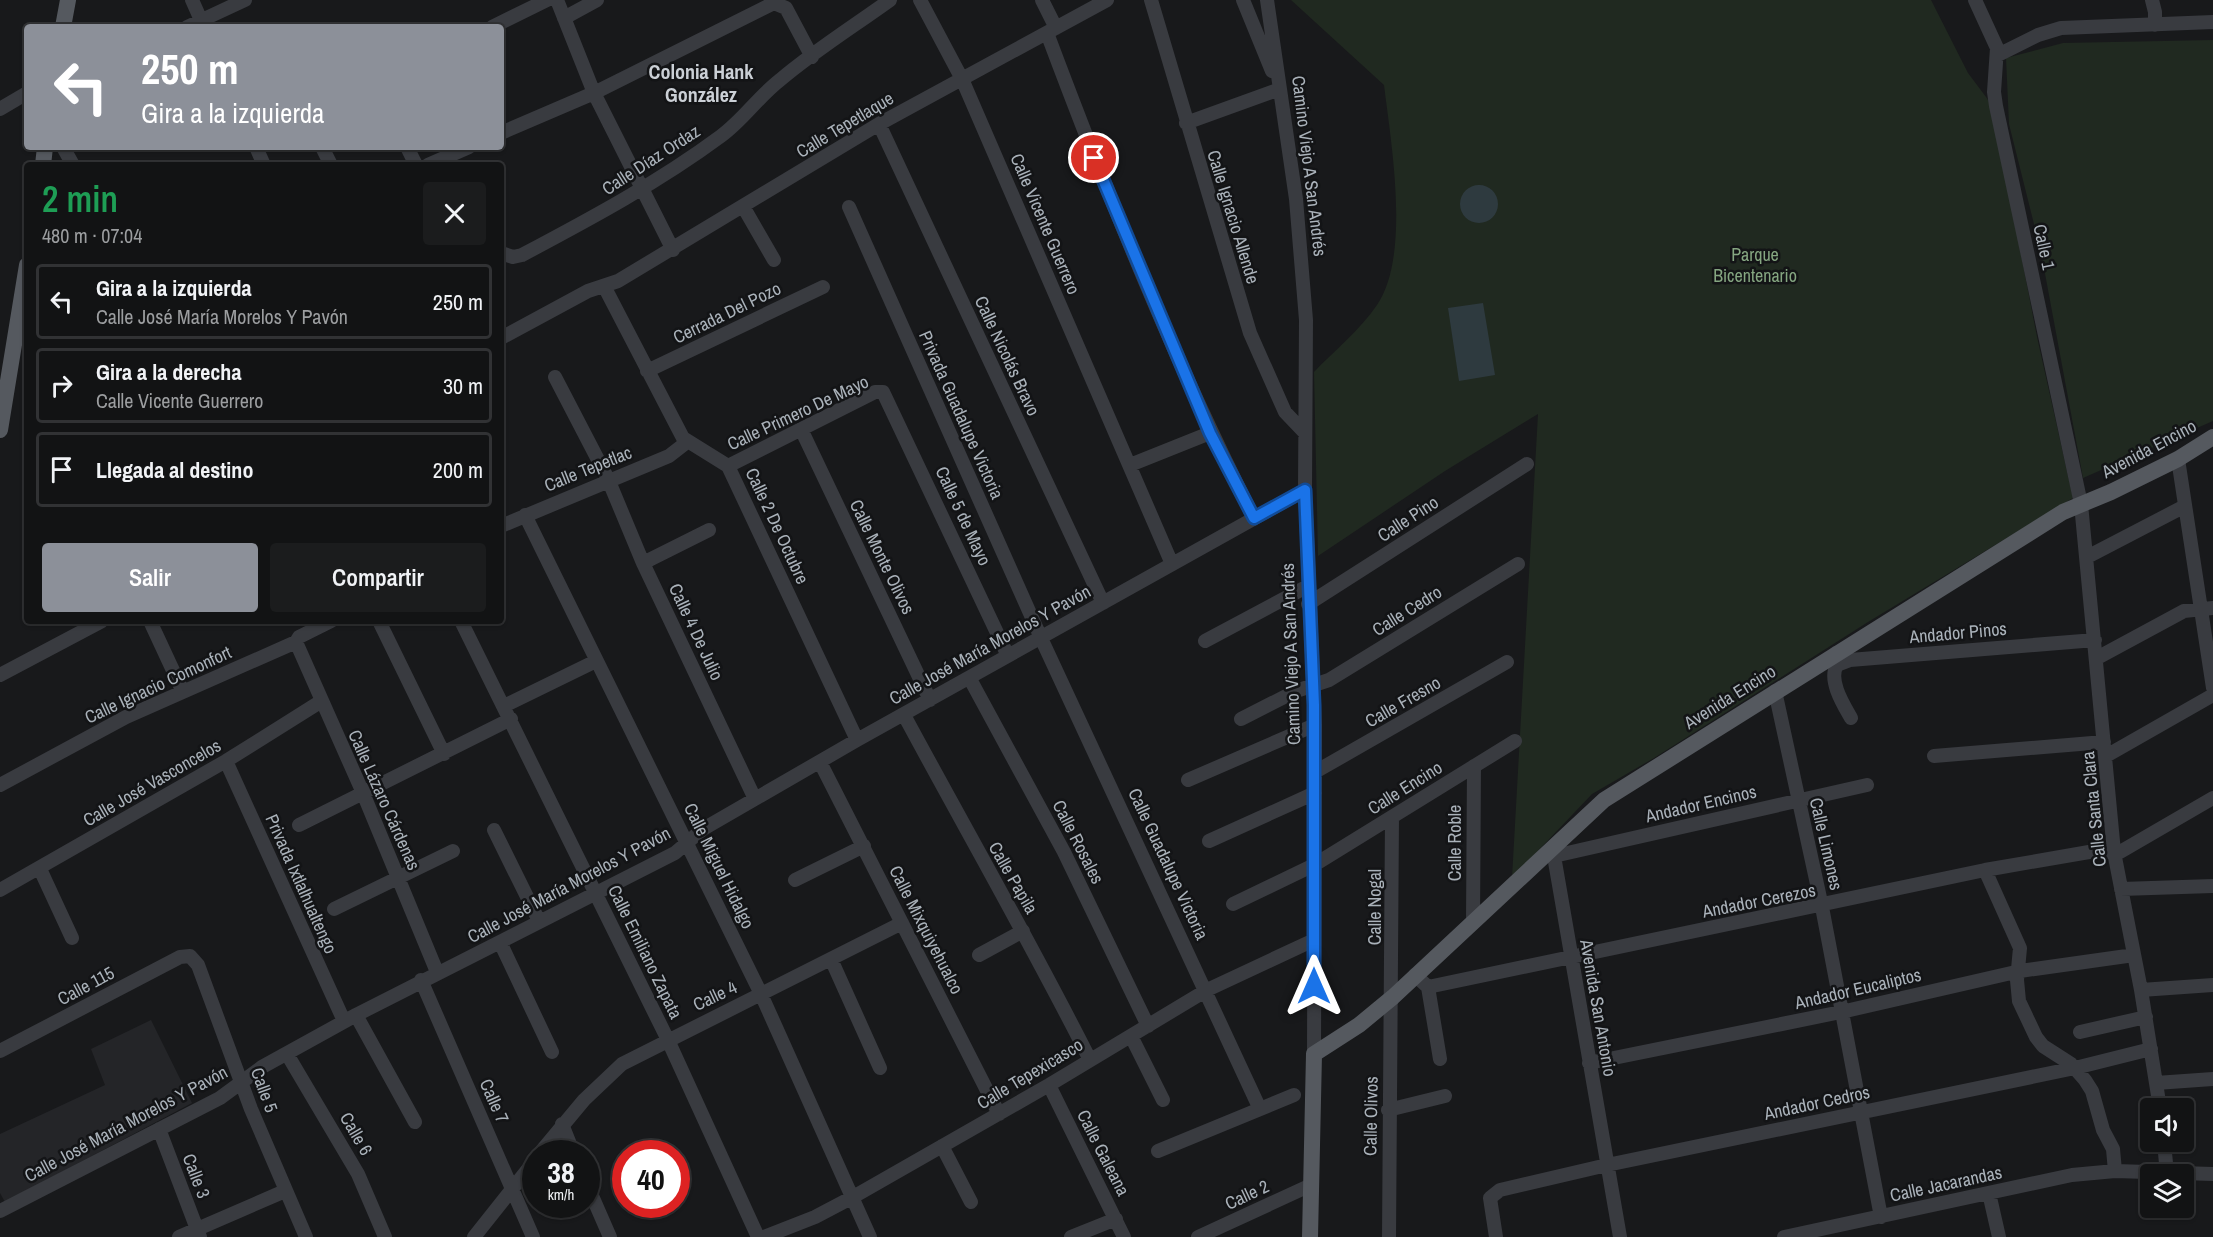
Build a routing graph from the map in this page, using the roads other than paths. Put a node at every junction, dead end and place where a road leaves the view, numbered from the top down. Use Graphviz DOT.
graph roads {
  1 [pos="68,0"];
  2 [pos="192,0"];
  3 [pos="245,0"];
  4 [pos="547,0"];
  5 [pos="557,0"];
  6 [pos="597,0"];
  7 [pos="890,0"];
  8 [pos="920,0"];
  9 [pos="1042,0"];
  10 [pos="1107,0"];
  11 [pos="1151,0"];
  12 [pos="1243,0"];
  13 [pos="1267,0"];
  14 [pos="1975,0"];
  15 [pos="2152,0"];
  16 [pos="564,18"];
  17 [pos="2213,22"];
  18 [pos="64,24"];
  19 [pos="202,24"];
  20 [pos="498,24"];
  21 [pos="2155,26"];
  22 [pos="1052,30"];
  23 [pos="1998,55"];
  24 [pos="812,57"];
  25 [pos="962,79"];
  26 [pos="1280,89"];
  27 [pos="594,93"];
  28 [pos="24,95"];
  29 [pos="0,109"];
  30 [pos="1186,123"];
  31 [pos="879,124"];
  32 [pos="504,132"];
  33 [pos="462,150"];
  34 [pos="435,162"];
  35 [pos="641,189"];
  36 [pos="849,207"];
  37 [pos="744,208"];
  38 [pos="673,250"];
  39 [pos="504,254"];
  40 [pos="774,260"];
  41 [pos="24,283"];
  42 [pos="604,286"];
  43 [pos="823,287"];
  44 [pos="504,336"];
  45 [pos="647,371"];
  46 [pos="555,377"];
  47 [pos="883,392"];
  48 [pos="801,429"];
  49 [pos="0,430"];
  50 [pos="1210,433"];
  51 [pos="1305,433"];
  52 [pos="2213,437"];
  53 [pos="687,442"];
  54 [pos="2178,459"];
  55 [pos="1527,464"];
  56 [pos="1130,465"];
  57 [pos="729,466"];
  58 [pos="608,479"];
  59 [pos="1305,490"];
  60 [pos="2081,504"];
  61 [pos="2185,506"];
  62 [pos="525,515"];
  63 [pos="1254,518"];
  64 [pos="504,525"];
  65 [pos="709,530"];
  66 [pos="2087,557"];
  67 [pos="643,562"];
  68 [pos="1172,564"];
  69 [pos="1518,564"];
  70 [pos="1308,586"];
  71 [pos="1103,603"];
  72 [pos="1308,604"];
  73 [pos="2207,609"];
  74 [pos="96,624"];
  75 [pos="151,624"];
  76 [pos="325,624"];
  77 [pos="380,624"];
  78 [pos="463,624"];
  79 [pos="1041,638"];
  80 [pos="2095,640"];
  81 [pos="1205,641"];
  82 [pos="296,642"];
  83 [pos="1008,656"];
  84 [pos="2097,658"];
  85 [pos="1837,659"];
  86 [pos="596,661"];
  87 [pos="1507,662"];
  88 [pos="0,675"];
  89 [pos="970,679"];
  90 [pos="1314,685"];
  91 [pos="2213,688"];
  92 [pos="1775,691"];
  93 [pos="183,692"];
  94 [pos="2213,695"];
  95 [pos="930,700"];
  96 [pos="320,702"];
  97 [pos="504,706"];
  98 [pos="904,715"];
  99 [pos="1851,718"];
  100 [pos="511,719"];
  101 [pos="1241,719"];
  102 [pos="1315,725"];
  103 [pos="857,740"];
  104 [pos="1515,741"];
  105 [pos="2104,742"];
  106 [pos="444,754"];
  107 [pos="1934,756"];
  108 [pos="2106,756"];
  109 [pos="226,761"];
  110 [pos="820,762"];
  111 [pos="1474,766"];
  112 [pos="1315,772"];
  113 [pos="1188,780"];
  114 [pos="0,783"];
  115 [pos="1867,785"];
  116 [pos="363,793"];
  117 [pos="1315,793"];
  118 [pos="2213,798"];
  119 [pos="755,799"];
  120 [pos="1798,801"];
  121 [pos="1392,817"];
  122 [pos="299,825"];
  123 [pos="494,830"];
  124 [pos="1209,841"];
  125 [pos="688,842"];
  126 [pos="864,846"];
  127 [pos="453,851"];
  128 [pos="1553,851"];
  129 [pos="2114,852"];
  130 [pos="1314,865"];
  131 [pos="40,869"];
  132 [pos="1985,870"];
  133 [pos="399,878"];
  134 [pos="795,880"];
  135 [pos="2213,886"];
  136 [pos="2121,889"];
  137 [pos="0,890"];
  138 [pos="596,892"];
  139 [pos="1233,904"];
  140 [pos="1822,907"];
  141 [pos="334,909"];
  142 [pos="539,921"];
  143 [pos="1473,921"];
  144 [pos="902,923"];
  145 [pos="1023,932"];
  146 [pos="72,938"];
  147 [pos="1314,940"];
  148 [pos="500,942"];
  149 [pos="979,955"];
  150 [pos="2134,955"];
  151 [pos="190,956"];
  152 [pos="1571,957"];
  153 [pos="831,959"];
  154 [pos="2020,971"];
  155 [pos="437,972"];
  156 [pos="1415,975"];
  157 [pos="421,980"];
  158 [pos="2213,985"];
  159 [pos="1428,987"];
  160 [pos="1207,990"];
  161 [pos="2141,990"];
  162 [pos="761,994"];
  163 [pos="1393,997"];
  164 [pos="1841,1012"];
  165 [pos="2146,1017"];
  166 [pos="350,1018"];
  167 [pos="1148,1026"];
  168 [pos="2080,1032"];
  169 [pos="1131,1036"];
  170 [pos="667,1038"];
  171 [pos="2151,1049"];
  172 [pos="0,1052"];
  173 [pos="552,1052"];
  174 [pos="287,1054"];
  175 [pos="1314,1054"];
  176 [pos="1440,1059"];
  177 [pos="1090,1060"];
  178 [pos="1589,1064"];
  179 [pos="880,1068"];
  180 [pos="2075,1068"];
  181 [pos="2213,1079"];
  182 [pos="242,1082"];
  183 [pos="2156,1083"];
  184 [pos="1049,1085"];
  185 [pos="1294,1095"];
  186 [pos="1445,1096"];
  187 [pos="2158,1098"];
  188 [pos="1162,1100"];
  189 [pos="1259,1107"];
  190 [pos="1388,1110"];
  191 [pos="1860,1113"];
  192 [pos="999,1114"];
  193 [pos="414,1122"];
  194 [pos="562,1124"];
  195 [pos="159,1129"];
  196 [pos="550,1140"];
  197 [pos="568,1140"];
  198 [pos="942,1146"];
  199 [pos="1158,1151"];
  200 [pos="1606,1165"];
  201 [pos="2115,1171"];
  202 [pos="2140,1172"];
  203 [pos="2194,1174"];
  204 [pos="2213,1174"];
  205 [pos="522,1177"];
  206 [pos="1311,1185"];
  207 [pos="513,1188"];
  208 [pos="285,1191"];
  209 [pos="1989,1193"];
  210 [pos="853,1197"];
  211 [pos="971,1202"];
  212 [pos="0,1211"];
  213 [pos="600,1214"];
  214 [pos="1881,1217"];
  215 [pos="1116,1218"];
  216 [pos="199,1233"];
  217 [pos="179,1237"];
  218 [pos="306,1237"];
  219 [pos="385,1237"];
  220 [pos="474,1237"];
  221 [pos="533,1237"];
  222 [pos="610,1237"];
  223 [pos="758,1237"];
  224 [pos="764,1237"];
  225 [pos="870,1237"];
  226 [pos="1071,1237"];
  227 [pos="1124,1237"];
  228 [pos="1198,1237"];
  229 [pos="1310,1237"];
  230 [pos="1389,1237"];
  231 [pos="1496,1237"];
  232 [pos="1620,1237"];
  233 [pos="1784,1237"];
  234 [pos="1999,1237"];
  1 -- 18 [label="main road"];
  2 -- 19 [label="street"];
  3 -- 19 [label="street"];
  4 -- 20 [label="street"];
  5 -- 16 [label="street"];
  6 -- 16 [label="street"];
  7 -- 24 [label="street, Calle Díaz Ordaz"];
  8 -- 25 [label="street, Calle Vicente Guerrero"];
  9 -- 22 [label="street"];
  10 -- 22 [label="street, Calle Tepetlaque"];
  11 -- 30 [label="street, Calle Ignacio Allende"];
  12 -- 26 [label="street"];
  13 -- 26 [label="street, Camino Viejo A San Andrés"];
  14 -- 23 [label="street, Calle 1"];
  15 -- 21 [label="street"];
  16 -- 27 [label="street"];
  17 -- 21 [label="street"];
  21 -- 23 [label="street"];
  22 -- 25 [label="street, Calle Tepetlaque"];
  22 -- 50 [label="street"];
  23 -- 60 [label="street, Calle 1"];
  24 -- 27 [label="street"];
  24 -- 35 [label="street, Calle Díaz Ordaz"];
  25 -- 31 [label="street, Calle Tepetlaque"];
  25 -- 56 [label="street, Calle Vicente Guerrero"];
  26 -- 30 [label="street"];
  26 -- 51 [label="street, Camino Viejo A San Andrés"];
  27 -- 32 [label="street"];
  27 -- 35 [label="street"];
  28 -- 29 [label="street"];
  30 -- 51 [label="street, Calle Ignacio Allende"];
  31 -- 37 [label="street, Calle Tepetlaque"];
  31 -- 71 [label="street, Calle Nicolás Bravo"];
  33 -- 34 [label="street"];
  35 -- 38 [label="street"];
  35 -- 39 [label="street, Calle Díaz Ordaz"];
  36 -- 79 [label="street, Privada Guadalupe Victoria"];
  37 -- 38 [label="street, Calle Tepetlaque"];
  37 -- 40 [label="street"];
  38 -- 42 [label="street, Calle Tepetlaque"];
  41 -- 49 [label="main road"];
  42 -- 44 [label="street, Calle Tepetlaque"];
  42 -- 45 [label="street"];
  43 -- 45 [label="street, Cerrada Del Pozo"];
  45 -- 53 [label="street"];
  46 -- 58 [label="street, Calle 4 De Julio"];
  47 -- 48 [label="street, Calle Primero De Mayo"];
  47 -- 83 [label="street, Calle 5 de Mayo"];
  48 -- 57 [label="street, Calle Primero De Mayo"];
  48 -- 95 [label="street, Calle Monte Olivos"];
  50 -- 56 [label="street"];
  50 -- 63 [label="street"];
  51 -- 59 [label="street, Camino Viejo A San Andrés"];
  52 -- 54 [label="main road, Avenida Encino"];
  53 -- 57 [label="street, Calle 2 De Octubre"];
  53 -- 58 [label="street, Calle Tepetlac"];
  54 -- 60 [label="main road, Avenida Encino"];
  54 -- 61 [label="street"];
  55 -- 72 [label="street, Calle Pino"];
  56 -- 68 [label="street, Calle Vicente Guerrero"];
  57 -- 103 [label="street, Calle 2 De Octubre"];
  58 -- 62 [label="street, Calle Tepetlac"];
  58 -- 67 [label="street, Calle 4 De Julio"];
  59 -- 63 [label="street, Calle José María Morelos Y Pavón"];
  59 -- 70 [label="street, Camino Viejo A San Andrés"];
  60 -- 66 [label="street, Calle Santa Clara"];
  60 -- 85 [label="main road, Avenida Encino"];
  61 -- 66 [label="street"];
  61 -- 73 [label="street"];
  62 -- 64 [label="street, Calle Tepetlac"];
  62 -- 86 [label="street, Calle Miguel Hidalgo"];
  63 -- 68 [label="street, Calle José María Morelos Y Pavón"];
  65 -- 67 [label="street"];
  66 -- 80 [label="street, Calle Santa Clara"];
  67 -- 119 [label="street, Calle 4 De Julio"];
  68 -- 71 [label="street, Calle José María Morelos Y Pavón"];
  69 -- 90 [label="street, Calle Cedro"];
  70 -- 72 [label="street, Camino Viejo A San Andrés"];
  70 -- 81 [label="street"];
  71 -- 79 [label="street, Calle José María Morelos Y Pavón"];
  72 -- 90 [label="street, Camino Viejo A San Andrés"];
  73 -- 84 [label="street"];
  73 -- 91 [label="street"];
  74 -- 88 [label="street"];
  75 -- 93 [label="street"];
  76 -- 82 [label="street, Calle Ignacio Comonfort"];
  77 -- 106 [label="street"];
  78 -- 97 [label="street, Calle Emiliano Zapata"];
  79 -- 83 [label="street, Calle José María Morelos Y Pavón"];
  79 -- 160 [label="street, Calle Guadalupe Victoria"];
  80 -- 84 [label="street, Calle Santa Clara"];
  80 -- 85 [label="street, Andador Pinos"];
  82 -- 93 [label="street, Calle Ignacio Comonfort"];
  82 -- 96 [label="street, Calle Lázaro Cárdenas"];
  83 -- 89 [label="street, Calle José María Morelos Y Pavón"];
  84 -- 105 [label="street, Calle Santa Clara"];
  85 -- 92 [label="main road, Avenida Encino"];
  85 -- 99 [label="street"];
  86 -- 97 [label="street"];
  86 -- 125 [label="street, Calle Miguel Hidalgo"];
  87 -- 112 [label="street, Calle Fresno"];
  89 -- 95 [label="street, Calle José María Morelos Y Pavón"];
  89 -- 167 [label="street, Calle Rosales"];
  90 -- 101 [label="street, Calle Cedro"];
  90 -- 102 [label="street, Camino Viejo A San Andrés"];
  92 -- 120 [label="street, Calle Limones"];
  92 -- 128 [label="main road, Avenida Encino"];
  93 -- 114 [label="street, Calle Ignacio Comonfort"];
  94 -- 108 [label="street"];
  95 -- 98 [label="street, Calle José María Morelos Y Pavón"];
  96 -- 109 [label="street, Calle José Vasconcelos"];
  96 -- 116 [label="street, Calle Lázaro Cárdenas"];
  97 -- 100 [label="street, Calle Emiliano Zapata"];
  98 -- 103 [label="street, Calle José María Morelos Y Pavón"];
  98 -- 145 [label="street, Calle Papila"];
  100 -- 106 [label="street"];
  100 -- 138 [label="street, Calle Emiliano Zapata"];
  102 -- 112 [label="street, Camino Viejo A San Andrés"];
  102 -- 113 [label="street"];
  103 -- 110 [label="street, Calle José María Morelos Y Pavón"];
  104 -- 111 [label="street, Calle Encino"];
  105 -- 107 [label="street"];
  105 -- 108 [label="street, Calle Santa Clara"];
  106 -- 116 [label="street"];
  108 -- 129 [label="street, Calle Santa Clara"];
  109 -- 131 [label="street, Calle José Vasconcelos"];
  109 -- 166 [label="street, Privada Ixtlalhualtengo"];
  110 -- 119 [label="street, Calle José María Morelos Y Pavón"];
  110 -- 126 [label="street, Calle Mixquiyehualco"];
  111 -- 121 [label="street, Calle Encino"];
  111 -- 143 [label="street, Calle Roble"];
  112 -- 117 [label="street, Camino Viejo A San Andrés"];
  115 -- 120 [label="street, Andador Encinos"];
  116 -- 122 [label="street"];
  116 -- 133 [label="street, Calle Lázaro Cárdenas"];
  117 -- 124 [label="street"];
  117 -- 130 [label="street, Camino Viejo A San Andrés"];
  118 -- 129 [label="street"];
  119 -- 125 [label="street, Calle José María Morelos Y Pavón"];
  120 -- 128 [label="street, Andador Encinos"];
  120 -- 140 [label="street, Calle Limones"];
  121 -- 130 [label="street, Calle Encino"];
  121 -- 163 [label="street, Calle Nogal"];
  123 -- 142 [label="street"];
  125 -- 138 [label="street, Calle José María Morelos Y Pavón"];
  125 -- 162 [label="street, Calle Miguel Hidalgo"];
  126 -- 134 [label="street"];
  126 -- 144 [label="street, Calle Mixquiyehualco"];
  127 -- 133 [label="street"];
  128 -- 143 [label="main road, Avenida Encino"];
  128 -- 152 [label="street, Avenida San Antonio"];
  129 -- 132 [label="street, Andador Cerezos"];
  129 -- 136 [label="street, Calle Santa Clara"];
  130 -- 139 [label="street, Calle Encino"];
  130 -- 147 [label="street, Camino Viejo A San Andrés"];
  131 -- 137 [label="street, Calle José Vasconcelos"];
  131 -- 146 [label="street"];
  132 -- 140 [label="street, Andador Cerezos"];
  132 -- 154 [label="street"];
  133 -- 141 [label="street"];
  133 -- 155 [label="street, Calle Lázaro Cárdenas"];
  135 -- 136 [label="street"];
  136 -- 150 [label="street, Calle Santa Clara"];
  138 -- 142 [label="street, Calle José María Morelos Y Pavón"];
  138 -- 170 [label="street, Calle Emiliano Zapata"];
  140 -- 152 [label="street, Andador Cerezos"];
  140 -- 164 [label="street, Calle Limones"];
  142 -- 148 [label="street, Calle José María Morelos Y Pavón"];
  143 -- 156 [label="main road, Avenida Encino"];
  144 -- 153 [label="street, Calle 4"];
  144 -- 192 [label="street, Calle Mixquiyehualco"];
  145 -- 149 [label="street"];
  145 -- 177 [label="street, Calle Papila"];
  147 -- 160 [label="street, Calle Tepexicasco"];
  147 -- 175 [label="street, Camino Viejo A San Andrés"];
  148 -- 155 [label="street, Calle José María Morelos Y Pavón"];
  148 -- 173 [label="street"];
  150 -- 154 [label="street, Andador Eucaliptos"];
  150 -- 161 [label="street, Calle Santa Clara"];
  151 -- 172 [label="street, Calle 115"];
  151 -- 182 [label="street, Calle 5"];
  152 -- 159 [label="street, Andador Cerezos"];
  152 -- 178 [label="street, Avenida San Antonio"];
  153 -- 162 [label="street, Calle 4"];
  153 -- 179 [label="street"];
  154 -- 164 [label="street, Andador Eucaliptos"];
  154 -- 180 [label="street"];
  155 -- 157 [label="street, Calle José María Morelos Y Pavón"];
  156 -- 159 [label="street"];
  156 -- 163 [label="main road, Avenida Encino"];
  157 -- 166 [label="street, Calle José María Morelos Y Pavón"];
  157 -- 207 [label="street, Calle 7"];
  158 -- 161 [label="street"];
  159 -- 176 [label="street"];
  160 -- 167 [label="street, Calle Tepexicasco"];
  160 -- 189 [label="street, Calle Guadalupe Victoria"];
  161 -- 165 [label="street, Calle Santa Clara"];
  162 -- 170 [label="street, Calle 4"];
  162 -- 210 [label="street, Calle Miguel Hidalgo"];
  163 -- 175 [label="main road, Avenida Encino"];
  163 -- 190 [label="street, Calle Olivos"];
  164 -- 178 [label="street, Andador Eucaliptos"];
  164 -- 191 [label="street, Calle Limones"];
  165 -- 168 [label="street"];
  165 -- 171 [label="street, Calle Santa Clara"];
  166 -- 174 [label="street, Calle José María Morelos Y Pavón"];
  166 -- 193 [label="street, Privada Ixtlalhualtengo"];
  167 -- 169 [label="street, Calle Tepexicasco"];
  169 -- 177 [label="street, Calle Tepexicasco"];
  169 -- 188 [label="street"];
  170 -- 194 [label="street, Calle 4"];
  170 -- 223 [label="street, Calle Emiliano Zapata"];
  171 -- 180 [label="street, Andador Cedros"];
  171 -- 183 [label="street, Calle Santa Clara"];
  174 -- 182 [label="street, Calle José María Morelos Y Pavón"];
  174 -- 219 [label="street, Calle 6"];
  175 -- 206 [label="main road, Camino Viejo A San Andrés"];
  177 -- 184 [label="street, Calle Tepexicasco"];
  178 -- 200 [label="street, Avenida San Antonio"];
  180 -- 191 [label="street, Andador Cedros"];
  180 -- 201 [label="street"];
  181 -- 183 [label="street"];
  182 -- 195 [label="street, Calle José María Morelos Y Pavón"];
  182 -- 208 [label="street, Calle 5"];
  183 -- 187 [label="street, Calle Santa Clara"];
  184 -- 192 [label="street, Calle Tepexicasco"];
  184 -- 215 [label="street, Calle Galeana"];
  185 -- 189 [label="street"];
  186 -- 190 [label="street"];
  189 -- 199 [label="street"];
  190 -- 230 [label="street, Calle Olivos"];
  191 -- 200 [label="street, Andador Cedros"];
  191 -- 214 [label="street, Calle Limones"];
  192 -- 198 [label="street, Calle Tepexicasco"];
  194 -- 196 [label="street, Calle 4"];
  194 -- 197 [label="street"];
  195 -- 212 [label="street, Calle José María Morelos Y Pavón"];
  195 -- 216 [label="street, Calle 3"];
  198 -- 210 [label="street, Calle Tepexicasco"];
  198 -- 211 [label="street"];
  200 -- 231 [label="street, Andador Cedros"];
  200 -- 232 [label="street, Avenida San Antonio"];
  201 -- 202 [label="street, Calle Jacarandas"];
  201 -- 209 [label="street, Calle Jacarandas"];
  203 -- 204 [label="street, Calle Jacarandas"];
  205 -- 207 [label="street"];
  206 -- 228 [label="street, Calle 2"];
  206 -- 229 [label="main road, Camino Viejo A San Andrés"];
  207 -- 220 [label="street"];
  207 -- 221 [label="street, Calle 7"];
  208 -- 216 [label="street"];
  208 -- 218 [label="street, Calle 5"];
  209 -- 214 [label="street, Calle Jacarandas"];
  209 -- 234 [label="street"];
  210 -- 224 [label="street, Calle Tepexicasco"];
  210 -- 225 [label="street, Calle Miguel Hidalgo"];
  213 -- 222 [label="street"];
  214 -- 233 [label="street, Calle Jacarandas"];
  215 -- 226 [label="street"];
  215 -- 227 [label="street, Calle Galeana"];
  216 -- 217 [label="street"];
}
